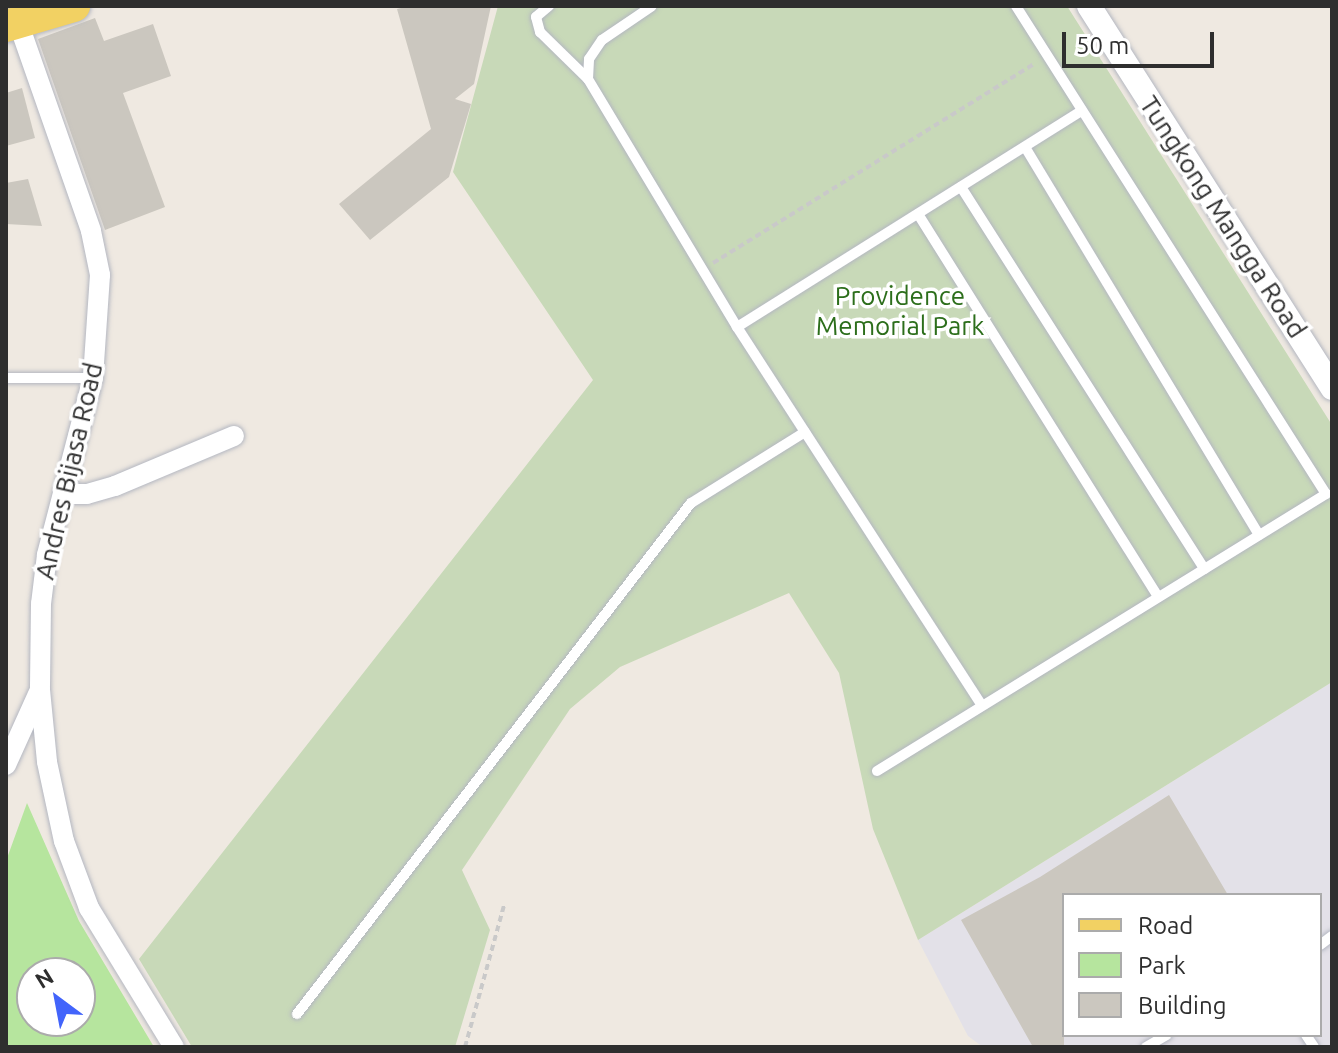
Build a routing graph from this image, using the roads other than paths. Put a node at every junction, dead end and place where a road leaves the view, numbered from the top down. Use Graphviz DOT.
graph roads {
  1 [pos="74,6"];
  2 [pos="549,6"];
  3 [pos="652,6"];
  4 [pos="1016,6"];
  5 [pos="1089,6"];
  6 [pos="12,24"];
  7 [pos="588,79"];
  8 [pos="1082,111"];
  9 [pos="1025,147"];
  10 [pos="961,187"];
  11 [pos="918,214"];
  12 [pos="737,327"];
  13 [pos="6,378"];
  14 [pos="93,378"];
  15 [pos="1332,388"];
  16 [pos="805,432"];
  17 [pos="234,436"];
  18 [pos="65,494"];
  19 [pos="1259,535"];
  20 [pos="1204,569"];
  21 [pos="1158,597"];
  22 [pos="40,690"];
  23 [pos="982,705"];
  24 [pos="6,765"];
  25 [pos="877,771"];
  26 [pos="297,1014"];
  27 [pos="1163,1040"];
  28 [pos="174,1047"];
  29 [pos="1146,1047"];
  1 -- 6 [label="main road"];
  2 -- 7 [label="lane"];
  3 -- 7 [label="lane"];
  4 -- 8 [label="lane"];
  5 -- 15 [label="street, Tungkong Mangga Road"];
  6 -- 14 [label="street, Andres Bijasa Road"];
  7 -- 12 [label="lane"];
  8 -- 9 [label="lane"];
  8 -- 19 [label="lane"];
  9 -- 10 [label="lane"];
  9 -- 19 [label="lane"];
  10 -- 11 [label="lane"];
  10 -- 20 [label="lane"];
  11 -- 12 [label="lane"];
  11 -- 21 [label="lane"];
  12 -- 16 [label="lane"];
  13 -- 14 [label="lane"];
  14 -- 18 [label="street, Andres Bijasa Road"];
  16 -- 23 [label="lane"];
  16 -- 26 [label="lane"];
  17 -- 18 [label="street"];
  18 -- 22 [label="street, Andres Bijasa Road"];
  19 -- 20 [label="lane"];
  20 -- 21 [label="lane"];
  21 -- 23 [label="lane"];
  22 -- 24 [label="street"];
  22 -- 28 [label="street, Andres Bijasa Road"];
  23 -- 25 [label="lane"];
  27 -- 29 [label="lane"];
}
